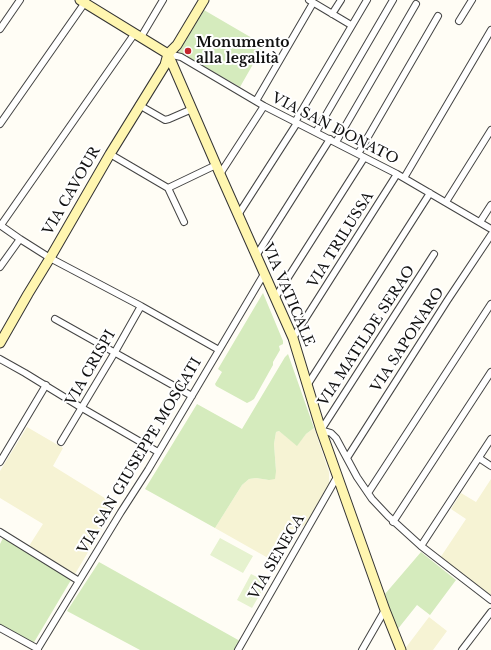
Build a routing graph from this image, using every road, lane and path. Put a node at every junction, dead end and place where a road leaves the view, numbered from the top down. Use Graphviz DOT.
graph roads {
  1 [pos="20,0"];
  2 [pos="163,0"];
  3 [pos="204,0"];
  4 [pos="341,0"];
  5 [pos="366,0"];
  6 [pos="393,0"];
  7 [pos="472,0"];
  8 [pos="83,1"];
  9 [pos="311,1"];
  10 [pos="416,4"];
  11 [pos="332,14"];
  12 [pos="438,16"];
  13 [pos="459,21"];
  14 [pos="351,25"];
  15 [pos="0,29"];
  16 [pos="491,30"];
  17 [pos="138,35"];
  18 [pos="168,54"];
  19 [pos="256,102"];
  20 [pos="139,105"];
  21 [pos="264,106"];
  22 [pos="192,109"];
  23 [pos="296,123"];
  24 [pos="0,124"];
  25 [pos="491,130"];
  26 [pos="316,132"];
  27 [pos="330,139"];
  28 [pos="336,142"];
  29 [pos="110,154"];
  30 [pos="358,154"];
  31 [pos="364,158"];
  32 [pos="218,170"];
  33 [pos="397,174"];
  34 [pos="404,178"];
  35 [pos="168,188"];
  36 [pos="430,193"];
  37 [pos="446,202"];
  38 [pos="491,204"];
  39 [pos="238,215"];
  40 [pos="184,222"];
  41 [pos="480,222"];
  42 [pos="1,225"];
  43 [pos="491,229"];
  44 [pos="491,235"];
  45 [pos="20,239"];
  46 [pos="434,254"];
  47 [pos="256,256"];
  48 [pos="50,258"];
  49 [pos="0,267"];
  50 [pos="264,274"];
  51 [pos="275,298"];
  52 [pos="491,304"];
  53 [pos="141,306"];
  54 [pos="55,319"];
  55 [pos="293,338"];
  56 [pos="0,343"];
  57 [pos="219,350"];
  58 [pos="115,352"];
  59 [pos="0,359"];
  60 [pos="491,372"];
  61 [pos="308,384"];
  62 [pos="46,385"];
  63 [pos="192,396"];
  64 [pos="82,408"];
  65 [pos="321,430"];
  66 [pos="491,439"];
  67 [pos="61,442"];
  68 [pos="158,452"];
  69 [pos="347,458"];
  70 [pos="479,458"];
  71 [pos="0,462"];
  72 [pos="491,466"];
  73 [pos="337,476"];
  74 [pos="368,493"];
  75 [pos="394,522"];
  76 [pos="0,532"];
  77 [pos="421,546"];
  78 [pos="79,581"];
  79 [pos="491,600"];
  80 [pos="385,610"];
  81 [pos="491,612"];
  82 [pos="0,628"];
  83 [pos="37,649"];
  84 [pos="238,650"];
  85 [pos="362,650"];
  86 [pos="401,650"];
  87 [pos="462,650"];
  1 -- 15 [label="street"];
  2 -- 17 [label="street"];
  3 -- 18 [label="street, VIA CAVOUR"];
  4 -- 11 [label="street"];
  5 -- 14 [label="street"];
  6 -- 26 [label="street"];
  7 -- 13 [label="street"];
  8 -- 17 [label="street"];
  8 -- 24 [label="street"];
  9 -- 11 [label="street"];
  9 -- 19 [label="street"];
  10 -- 28 [label="street"];
  11 -- 14 [label="street"];
  12 -- 30 [label="street"];
  14 -- 23 [label="street"];
  16 -- 34 [label="street"];
  17 -- 18 [label="street"];
  17 -- 42 [label="street"];
  18 -- 19 [label="street, VIA SAN DONATO"];
  18 -- 20 [label="street, VIA CAVOUR"];
  18 -- 22 [label="street, VIA VATICALE"];
  19 -- 21 [label="street, VIA SAN DONATO"];
  20 -- 22 [label="street"];
  20 -- 29 [label="street, VIA CAVOUR"];
  21 -- 23 [label="street, VIA SAN DONATO"];
  21 -- 32 [label="street"];
  22 -- 32 [label="street, VIA VATICALE"];
  23 -- 26 [label="street, VIA SAN DONATO"];
  23 -- 39 [label="street"];
  25 -- 37 [label="street"];
  26 -- 27 [label="street, VIA SAN DONATO"];
  27 -- 28 [label="street, VIA SAN DONATO"];
  27 -- 47 [label="street"];
  28 -- 30 [label="street, VIA SAN DONATO"];
  29 -- 35 [label="street"];
  29 -- 48 [label="street, VIA CAVOUR"];
  30 -- 31 [label="street, VIA SAN DONATO"];
  31 -- 33 [label="street, VIA SAN DONATO"];
  31 -- 51 [label="street"];
  32 -- 35 [label="street"];
  32 -- 39 [label="street, VIA VATICALE"];
  33 -- 34 [label="street, VIA SAN DONATO"];
  33 -- 55 [label="street, VIA TRILUSSA"];
  34 -- 36 [label="street, VIA SAN DONATO"];
  35 -- 40 [label="street"];
  36 -- 37 [label="street, VIA SAN DONATO"];
  36 -- 61 [label="street"];
  37 -- 41 [label="street, VIA SAN DONATO"];
  38 -- 41 [label="street"];
  39 -- 47 [label="street, VIA VATICALE"];
  41 -- 43 [label="street, VIA SAN DONATO"];
  42 -- 45 [label="street"];
  44 -- 69 [label="street, VIA SAPONARO"];
  45 -- 48 [label="street"];
  45 -- 49 [label="street"];
  46 -- 65 [label="street, VIA MATILDE SERAO"];
  47 -- 50 [label="street, VIA VATICALE"];
  48 -- 53 [label="street"];
  48 -- 56 [label="street, VIA CAVOUR"];
  50 -- 51 [label="street, VIA VATICALE"];
  50 -- 57 [label="street, VIA SAN GIUSEPPE MOSCATI"];
  51 -- 55 [label="street, VIA VATICALE"];
  52 -- 74 [label="street"];
  53 -- 57 [label="street"];
  53 -- 58 [label="street, VIA CRISPI"];
  54 -- 58 [label="street"];
  55 -- 61 [label="street, VIA VATICALE"];
  57 -- 63 [label="street, VIA SAN GIUSEPPE MOSCATI"];
  58 -- 63 [label="street"];
  58 -- 64 [label="street, VIA CRISPI"];
  59 -- 62 [label="street"];
  60 -- 75 [label="street"];
  61 -- 65 [label="street, VIA VATICALE"];
  62 -- 64 [label="street"];
  62 -- 71 [label="street"];
  63 -- 68 [label="street, VIA SAN GIUSEPPE MOSCATI"];
  64 -- 67 [label="street, VIA CRISPI"];
  64 -- 68 [label="street"];
  65 -- 69 [label="street"];
  65 -- 73 [label="street, VIA VATICALE"];
  66 -- 70 [label="street"];
  68 -- 78 [label="street, VIA SAN GIUSEPPE MOSCATI"];
  69 -- 74 [label="street"];
  70 -- 72 [label="street"];
  70 -- 77 [label="street"];
  73 -- 80 [label="street, VIA VATICALE"];
  73 -- 84 [label="street, VIA SENECA"];
  74 -- 75 [label="street"];
  75 -- 77 [label="street"];
  76 -- 78 [label="street"];
  77 -- 79 [label="street"];
  78 -- 83 [label="street, VIA SAN GIUSEPPE MOSCATI"];
  80 -- 85 [label="street"];
  80 -- 86 [label="street, VIA VATICALE"];
  81 -- 87 [label="street"];
  82 -- 83 [label="street"];
}
